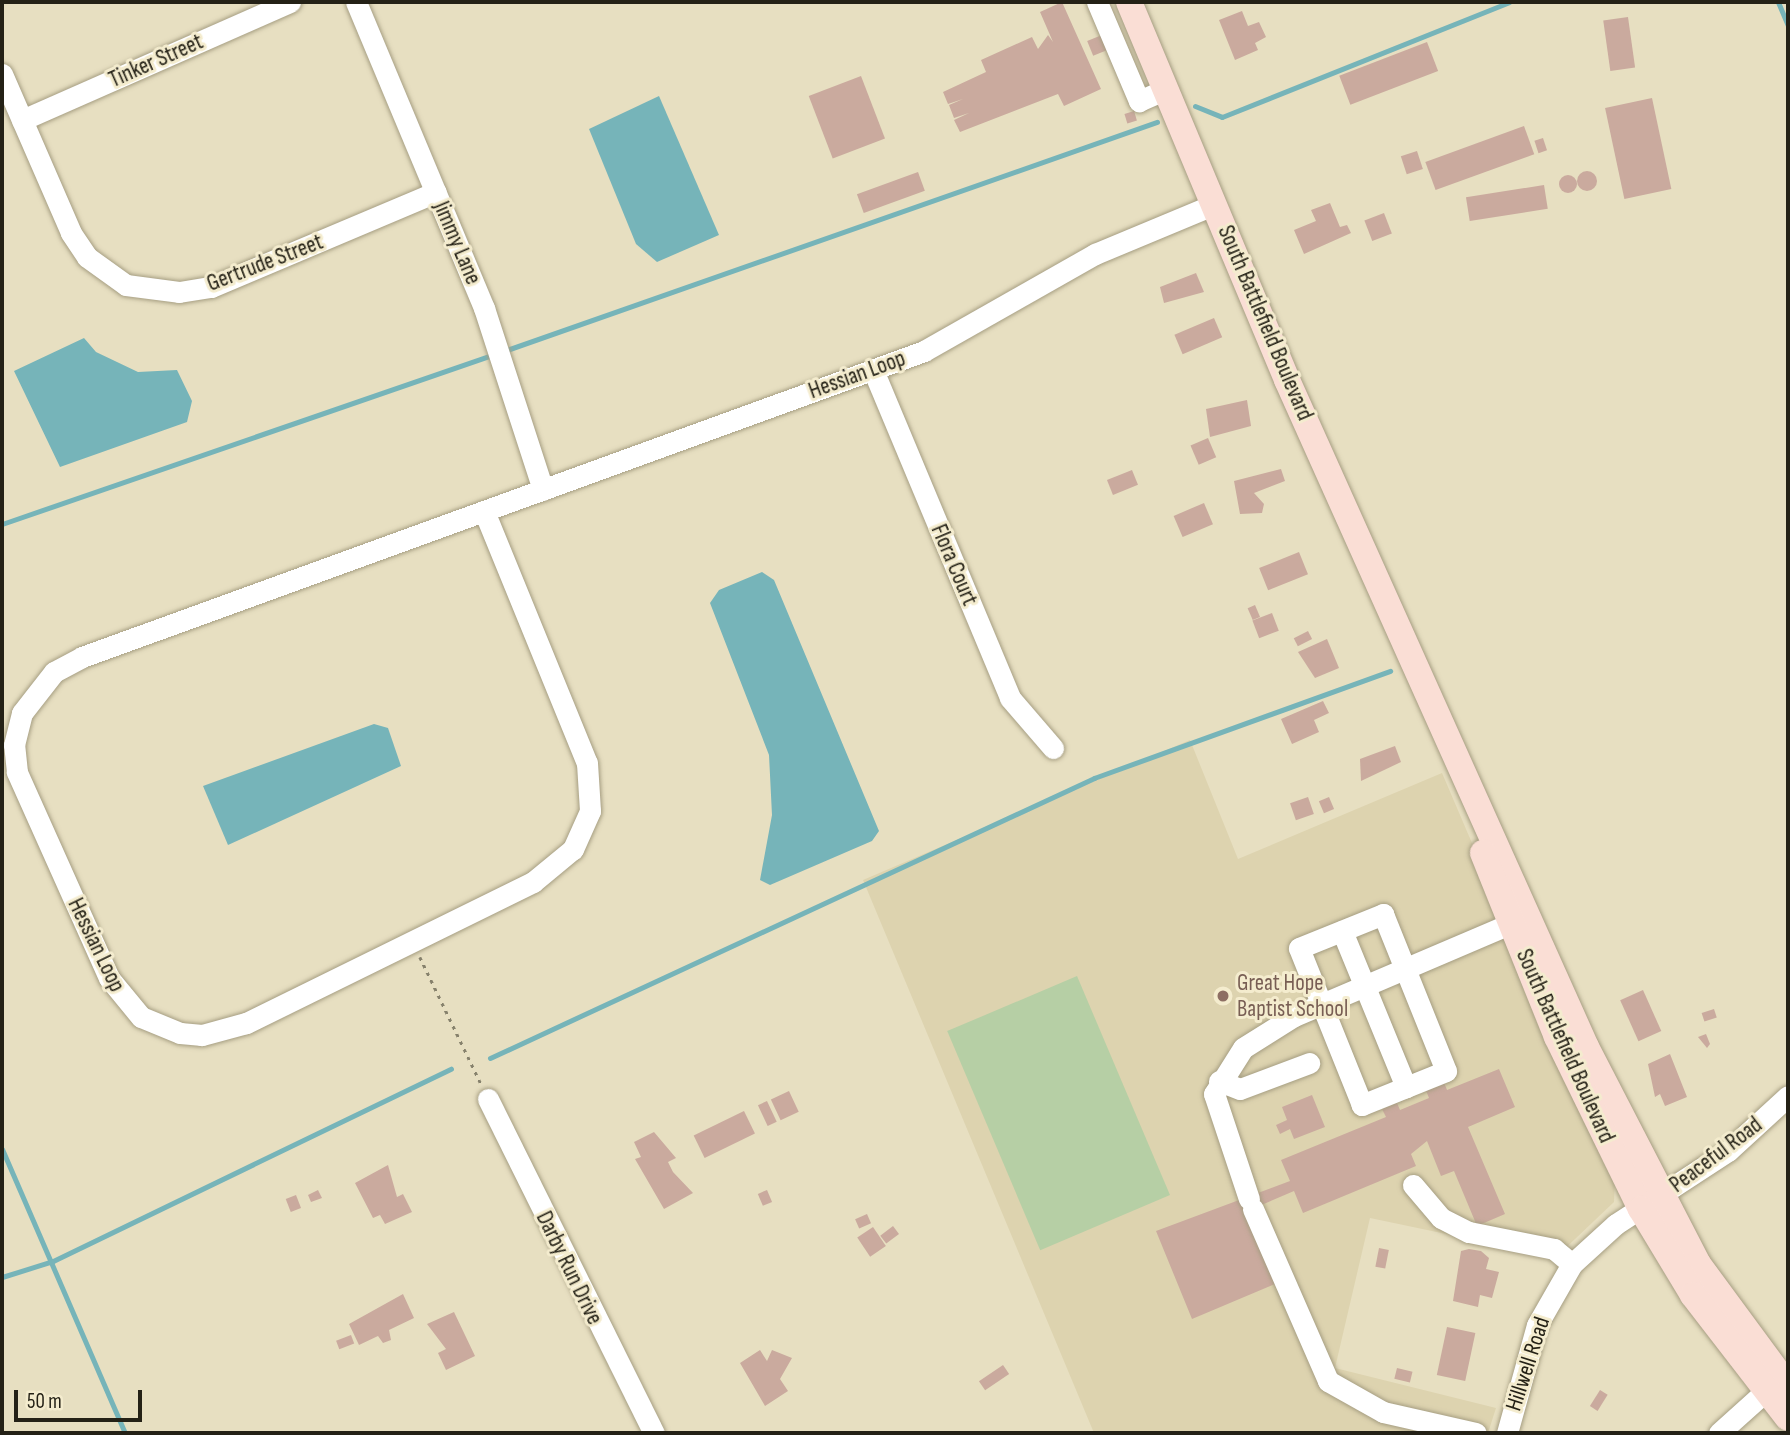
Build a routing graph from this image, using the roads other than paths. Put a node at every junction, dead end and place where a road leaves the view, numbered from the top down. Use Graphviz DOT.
graph roads {
  1 [pos="290,2"];
  2 [pos="356,2"];
  3 [pos="1097,2"];
  4 [pos="1129,2"];
  5 [pos="2,75"];
  6 [pos="1166,89"];
  7 [pos="22,120"];
  8 [pos="436,192"];
  9 [pos="1215,204"];
  10 [pos="873,370"];
  11 [pos="543,490"];
  12 [pos="484,511"];
  13 [pos="1054,748"];
  14 [pos="1522,919"];
  15 [pos="1342,930"];
  16 [pos="1405,968"];
  17 [pos="1364,986"];
  18 [pos="1322,1004"];
  19 [pos="1309,1063"];
  20 [pos="1219,1081"];
  21 [pos="1406,1087"];
  22 [pos="1788,1096"];
  23 [pos="488,1099"];
  24 [pos="1413,1185"];
  25 [pos="1650,1203"];
  26 [pos="1572,1264"];
  27 [pos="1779,1385"];
  28 [pos="1788,1418"];
  29 [pos="654,1433"];
  30 [pos="1476,1433"];
  31 [pos="1507,1433"];
  32 [pos="1719,1433"];
  1 -- 7 [label="street, Tinker Street"];
  2 -- 8 [label="street, Jimmy Lane"];
  3 -- 6 [label="street"];
  4 -- 6 [label="main road, South Battlefield Boulevard"];
  5 -- 7 [label="street, Gertrude Street"];
  6 -- 9 [label="main road, South Battlefield Boulevard"];
  7 -- 8 [label="street, Gertrude Street"];
  8 -- 11 [label="street, Jimmy Lane"];
  9 -- 10 [label="street, Hessian Loop"];
  9 -- 14 [label="main road, South Battlefield Boulevard"];
  10 -- 11 [label="street, Hessian Loop"];
  10 -- 13 [label="street, Flora Court"];
  11 -- 12 [label="street, Hessian Loop"];
  12 -- 12 [label="street, Hessian Loop"];
  14 -- 16 [label="street"];
  14 -- 25 [label="main road, South Battlefield Boulevard"];
  15 -- 16 [label="street"];
  15 -- 17 [label="street"];
  15 -- 18 [label="street"];
  16 -- 17 [label="street"];
  16 -- 21 [label="street"];
  17 -- 18 [label="street"];
  17 -- 21 [label="street"];
  18 -- 20 [label="street"];
  18 -- 21 [label="street"];
  19 -- 20 [label="street"];
  20 -- 30 [label="street"];
  22 -- 25 [label="street, Peaceful Road"];
  23 -- 29 [label="street, Darby Run Drive"];
  24 -- 26 [label="street"];
  25 -- 26 [label="street, Hillwell Road"];
  25 -- 27 [label="main road, South Battlefield Boulevard"];
  26 -- 31 [label="street, Hillwell Road"];
  27 -- 28 [label="main road, South Battlefield Boulevard"];
  27 -- 32 [label="street"];
}
